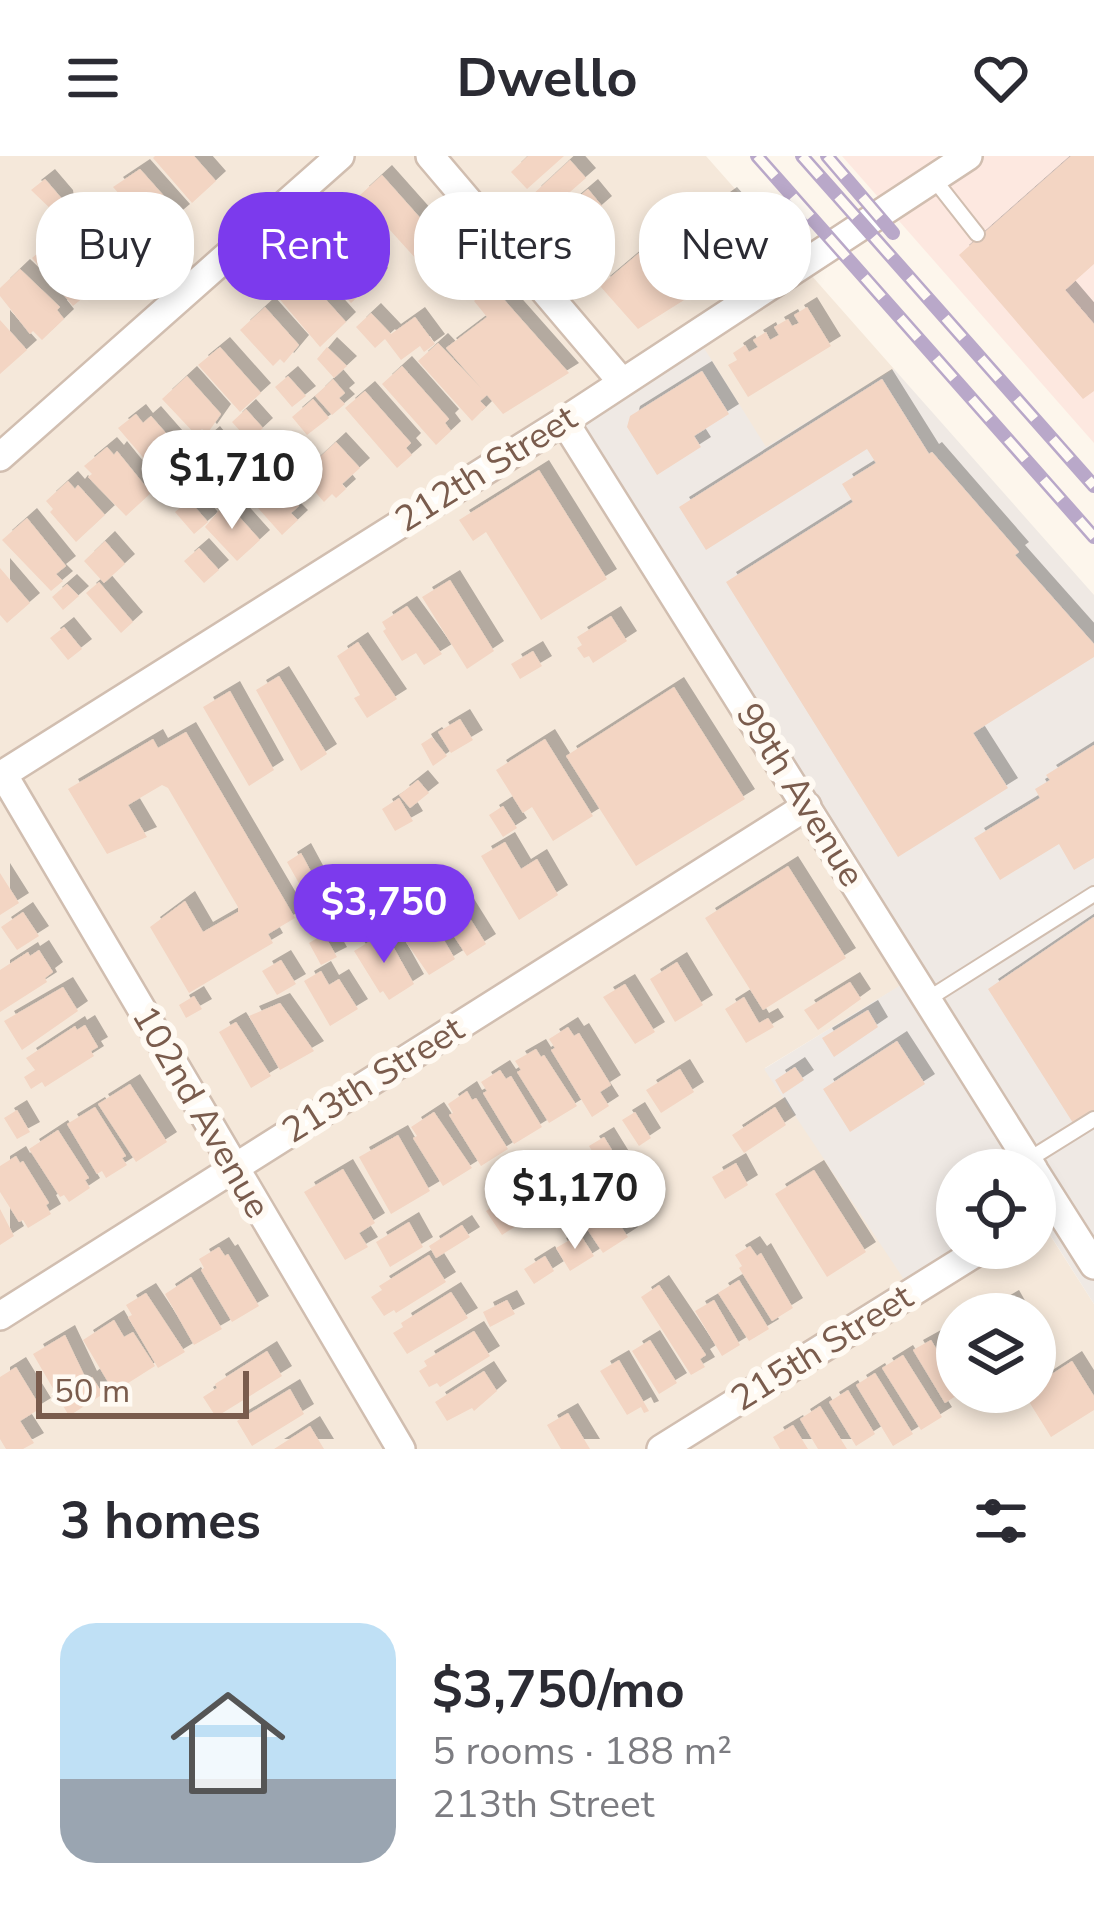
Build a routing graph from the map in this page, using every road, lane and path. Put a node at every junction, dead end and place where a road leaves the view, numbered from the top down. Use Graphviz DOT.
graph roads {
  1 [pos="340,156"];
  2 [pos="430,156"];
  3 [pos="968,156"];
  4 [pos="933,178"];
  5 [pos="977,234"];
  6 [pos="622,382"];
  7 [pos="564,422"];
  8 [pos="0,457"];
  9 [pos="1,775"];
  10 [pos="807,806"];
  11 [pos="1094,894"];
  12 [pos="928,999"];
  13 [pos="1094,1119"];
  14 [pos="1021,1149"];
  15 [pos="1055,1149"];
  16 [pos="234,1168"];
  17 [pos="1056,1222"];
  18 [pos="1094,1265"];
  19 [pos="948,1269"];
  20 [pos="0,1316"];
  21 [pos="401,1449"];
  22 [pos="661,1449"];
  1 -- 8 [label="street"];
  2 -- 6 [label="street"];
  3 -- 4 [label="street, 212th Street"];
  4 -- 5 [label="lane"];
  4 -- 6 [label="street, 212th Street"];
  6 -- 7 [label="street, 212th Street"];
  7 -- 9 [label="street, 212th Street"];
  7 -- 10 [label="street, 99th Avenue"];
  9 -- 16 [label="street, 102nd Avenue"];
  10 -- 12 [label="street, 99th Avenue"];
  10 -- 16 [label="street, 213th Street"];
  11 -- 12 [label="lane"];
  12 -- 14 [label="street, 99th Avenue"];
  13 -- 15 [label="lane"];
  16 -- 20 [label="street, 213th Street"];
  16 -- 21 [label="street, 102nd Avenue"];
  17 -- 18 [label="street, 99th Avenue"];
  19 -- 22 [label="street, 215th Street"];
}
